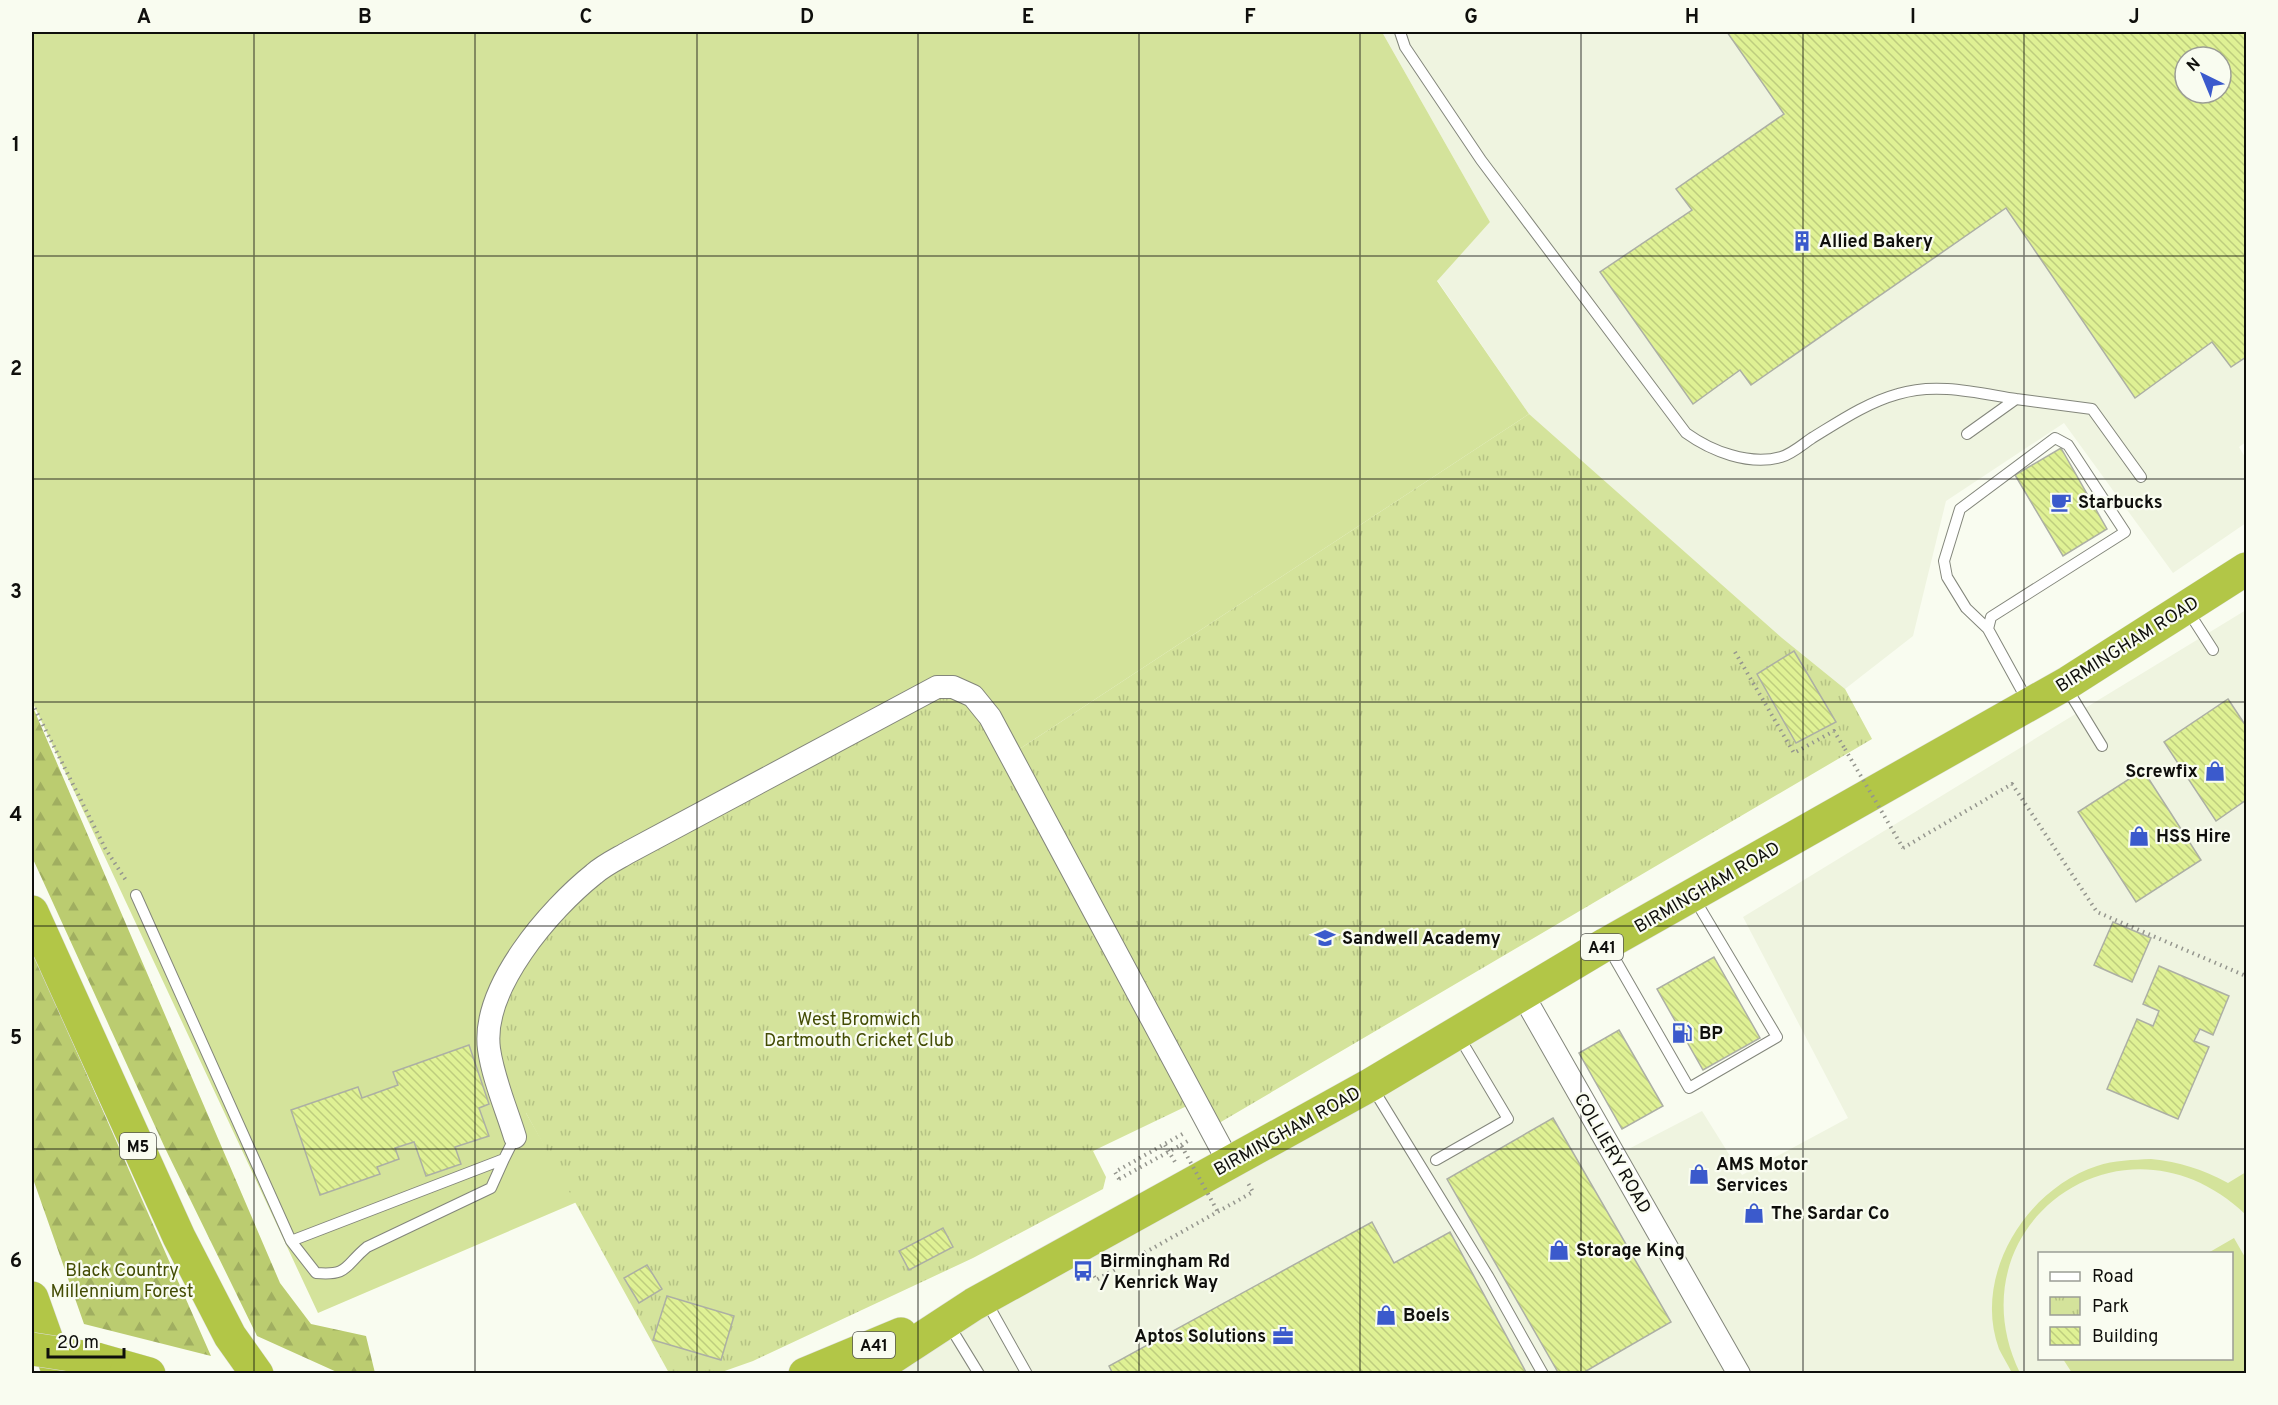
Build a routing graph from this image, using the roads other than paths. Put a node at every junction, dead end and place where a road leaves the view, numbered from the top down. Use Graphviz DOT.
graph roads {
  1 [pos="1400,32"];
  2 [pos="2016,399"];
  3 [pos="1967,434"];
  4 [pos="2141,477"];
  5 [pos="2247,568"];
  6 [pos="2186,608"];
  7 [pos="1988,629"];
  8 [pos="2213,650"];
  9 [pos="2064,683"];
  10 [pos="2029,703"];
  11 [pos="2102,746"];
  12 [pos="136,895"];
  13 [pos="1693,896"];
  14 [pos="32,912"];
  15 [pos="1606,944"];
  16 [pos="1523,994"];
  17 [pos="1456,1032"];
  18 [pos="1370,1085"];
  19 [pos="515,1137"];
  20 [pos="504,1159"];
  21 [pos="1436,1160"];
  22 [pos="1238,1173"];
  23 [pos="291,1241"];
  24 [pos="32,1298"];
  25 [pos="979,1301"];
  26 [pos="945,1319"];
  27 [pos="32,1349"];
  28 [pos="59,1374"];
  29 [pos="148,1374"];
  30 [pos="257,1374"];
  31 [pos="805,1374"];
  32 [pos="867,1374"];
  33 [pos="979,1374"];
  34 [pos="1027,1374"];
  35 [pos="1543,1374"];
  36 [pos="1739,1374"];
  1 -- 2 [label="lane"];
  2 -- 3 [label="lane"];
  2 -- 4 [label="lane"];
  5 -- 6 [label="highway, BIRMINGHAM ROAD / A41"];
  6 -- 8 [label="lane"];
  6 -- 9 [label="highway, BIRMINGHAM ROAD / A41"];
  7 -- 7 [label="lane"];
  7 -- 10 [label="lane"];
  9 -- 10 [label="highway, BIRMINGHAM ROAD / A41"];
  9 -- 11 [label="lane"];
  10 -- 13 [label="highway, BIRMINGHAM ROAD / A41"];
  12 -- 23 [label="lane"];
  13 -- 15 [label="highway, BIRMINGHAM ROAD / A41"];
  13 -- 15 [label="lane"];
  14 -- 30 [label="highway, M5"];
  15 -- 16 [label="highway, BIRMINGHAM ROAD / A41"];
  16 -- 17 [label="highway, BIRMINGHAM ROAD / A41"];
  16 -- 36 [label="street, COLLIERY ROAD"];
  17 -- 18 [label="highway, BIRMINGHAM ROAD / A41"];
  17 -- 21 [label="lane"];
  18 -- 22 [label="highway, BIRMINGHAM ROAD / A41"];
  18 -- 35 [label="lane"];
  19 -- 20 [label="lane"];
  19 -- 22 [label="street"];
  20 -- 23 [label="lane"];
  20 -- 23 [label="lane"];
  22 -- 25 [label="highway, BIRMINGHAM ROAD / A41"];
  24 -- 28 [label="highway"];
  25 -- 26 [label="highway, BIRMINGHAM ROAD / A41"];
  25 -- 34 [label="lane"];
  26 -- 31 [label="highway, BIRMINGHAM ROAD / A41"];
  26 -- 32 [label="highway, BIRMINGHAM ROAD / A41"];
  26 -- 33 [label="lane"];
  27 -- 29 [label="highway, bridge"];
}
